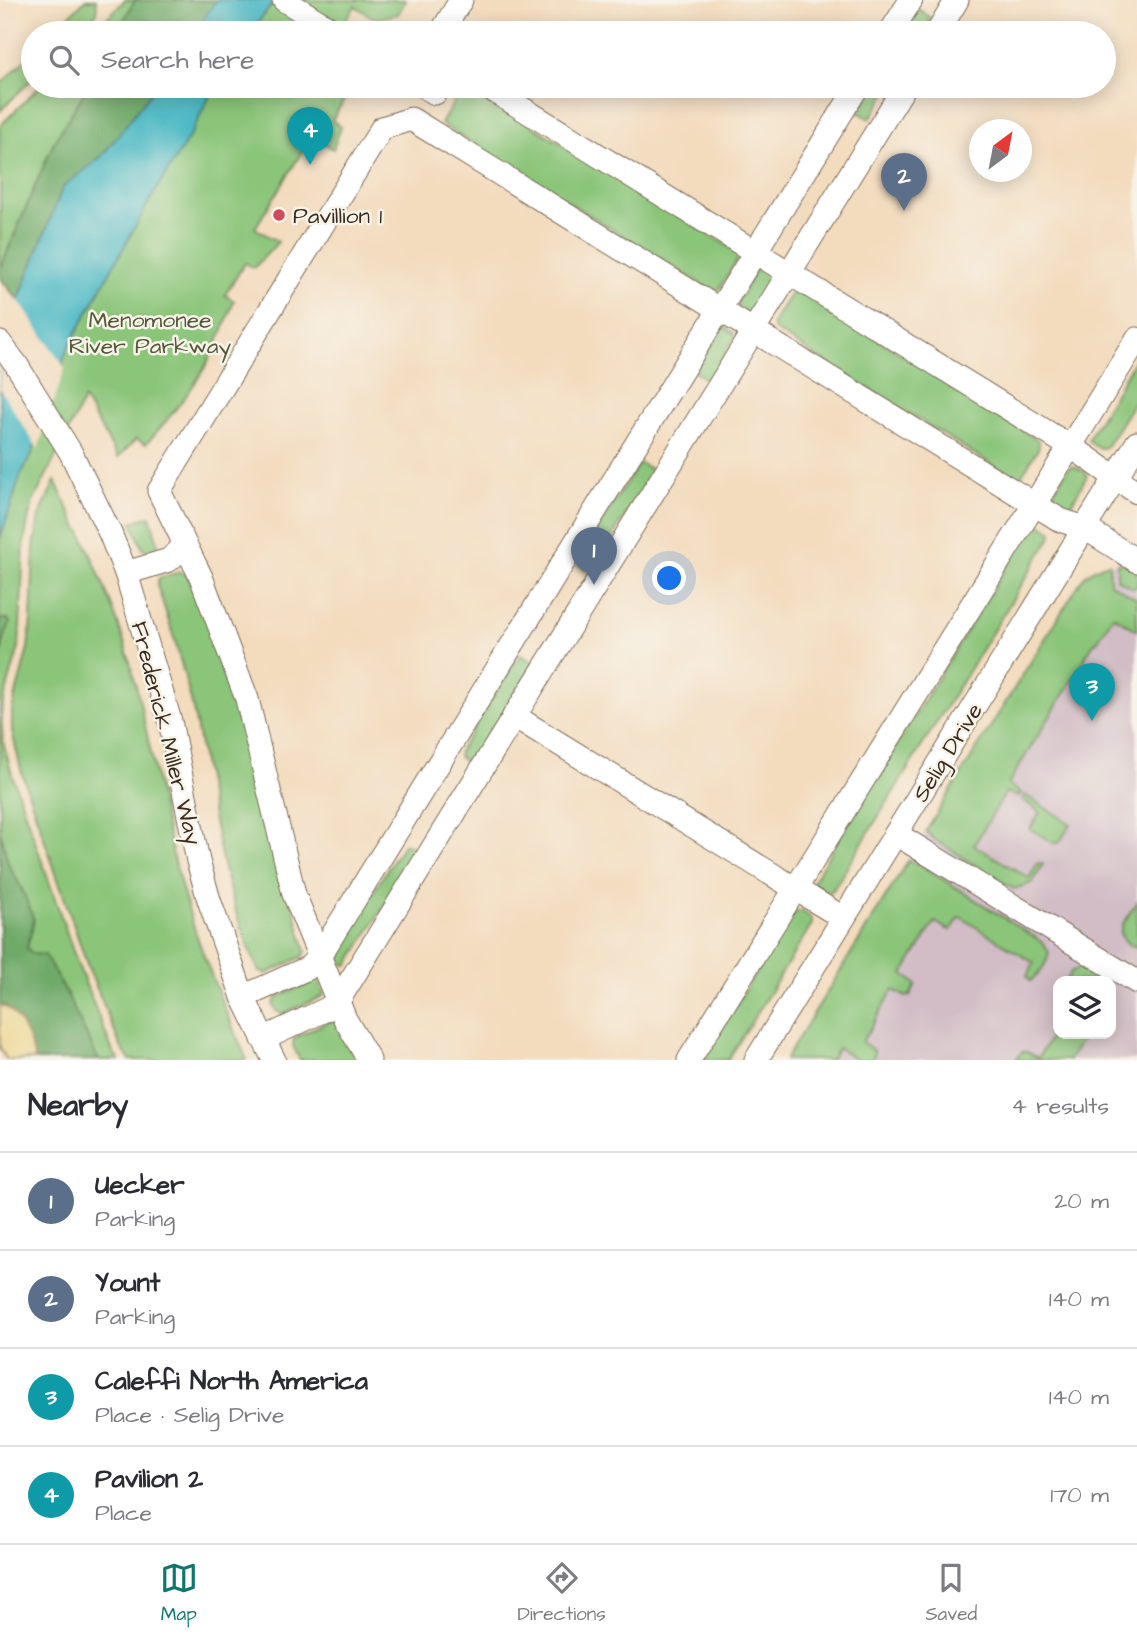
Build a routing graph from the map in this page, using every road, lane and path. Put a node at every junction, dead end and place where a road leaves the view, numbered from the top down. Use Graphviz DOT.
graph roads {
  1 [pos="284,0"];
  2 [pos="461,0"];
  3 [pos="911,0"];
  4 [pos="957,0"];
  5 [pos="318,21"];
  6 [pos="448,21"];
  7 [pos="898,21"];
  8 [pos="944,21"];
  9 [pos="505,98"];
  10 [pos="851,98"];
  11 [pos="898,98"];
  12 [pos="817,153"];
  13 [pos="850,174"];
  14 [pos="755,252"];
  15 [pos="790,273"];
  16 [pos="720,310"];
  17 [pos="754,331"];
  18 [pos="1137,339"];
  19 [pos="0,343"];
  20 [pos="661,406"];
  21 [pos="694,427"];
  22 [pos="1137,443"];
  23 [pos="1071,447"];
  24 [pos="1115,478"];
  25 [pos="1137,492"];
  26 [pos="1035,505"];
  27 [pos="1085,528"];
  28 [pos="185,545"];
  29 [pos="1137,561"];
  30 [pos="127,573"];
  31 [pos="541,598"];
  32 [pos="575,619"];
  33 [pos="514,716"];
  34 [pos="422,792"];
  35 [pos="455,812"];
  36 [pos="896,834"];
  37 [pos="796,889"];
  38 [pos="843,918"];
  39 [pos="319,957"];
  40 [pos="1137,982"];
  41 [pos="243,997"];
  42 [pos="338,1001"];
  43 [pos="263,1039"];
  44 [pos="274,1060"];
  45 [pos="369,1060"];
  46 [pos="689,1060"];
  47 [pos="756,1060"];
  1 -- 5 [label="street"];
  2 -- 6 [label="street"];
  3 -- 7 [label="street"];
  4 -- 8 [label="street"];
  9 -- 14 [label="street"];
  10 -- 12 [label="street"];
  11 -- 13 [label="street"];
  12 -- 13 [label="street"];
  12 -- 14 [label="street"];
  13 -- 15 [label="street"];
  14 -- 15 [label="street"];
  14 -- 16 [label="street"];
  15 -- 17 [label="street"];
  15 -- 23 [label="street"];
  16 -- 17 [label="street"];
  16 -- 20 [label="street"];
  16 -- 28 [label="street"];
  17 -- 21 [label="street"];
  17 -- 26 [label="street"];
  18 -- 23 [label="street"];
  19 -- 30 [label="street, Frederick Miller Way"];
  20 -- 21 [label="street"];
  20 -- 31 [label="street"];
  21 -- 32 [label="street"];
  22 -- 24 [label="street, Selig Drive"];
  23 -- 24 [label="street"];
  23 -- 26 [label="street"];
  24 -- 25 [label="street"];
  24 -- 27 [label="street, Selig Drive"];
  26 -- 27 [label="street"];
  26 -- 37 [label="street"];
  27 -- 29 [label="street"];
  27 -- 36 [label="street, Selig Drive"];
  28 -- 30 [label="street"];
  28 -- 39 [label="street"];
  30 -- 41 [label="street, Frederick Miller Way"];
  31 -- 32 [label="street"];
  31 -- 34 [label="street"];
  32 -- 33 [label="street"];
  33 -- 35 [label="street"];
  33 -- 37 [label="street"];
  34 -- 35 [label="street"];
  34 -- 39 [label="street"];
  35 -- 42 [label="street"];
  36 -- 38 [label="street, Selig Drive"];
  36 -- 40 [label="street"];
  37 -- 38 [label="street"];
  37 -- 46 [label="street"];
  38 -- 47 [label="street, Selig Drive"];
  39 -- 41 [label="street"];
  39 -- 42 [label="street"];
  41 -- 43 [label="street, Frederick Miller Way"];
  42 -- 43 [label="street"];
  42 -- 45 [label="street"];
  43 -- 44 [label="street, Frederick Miller Way"];
}
